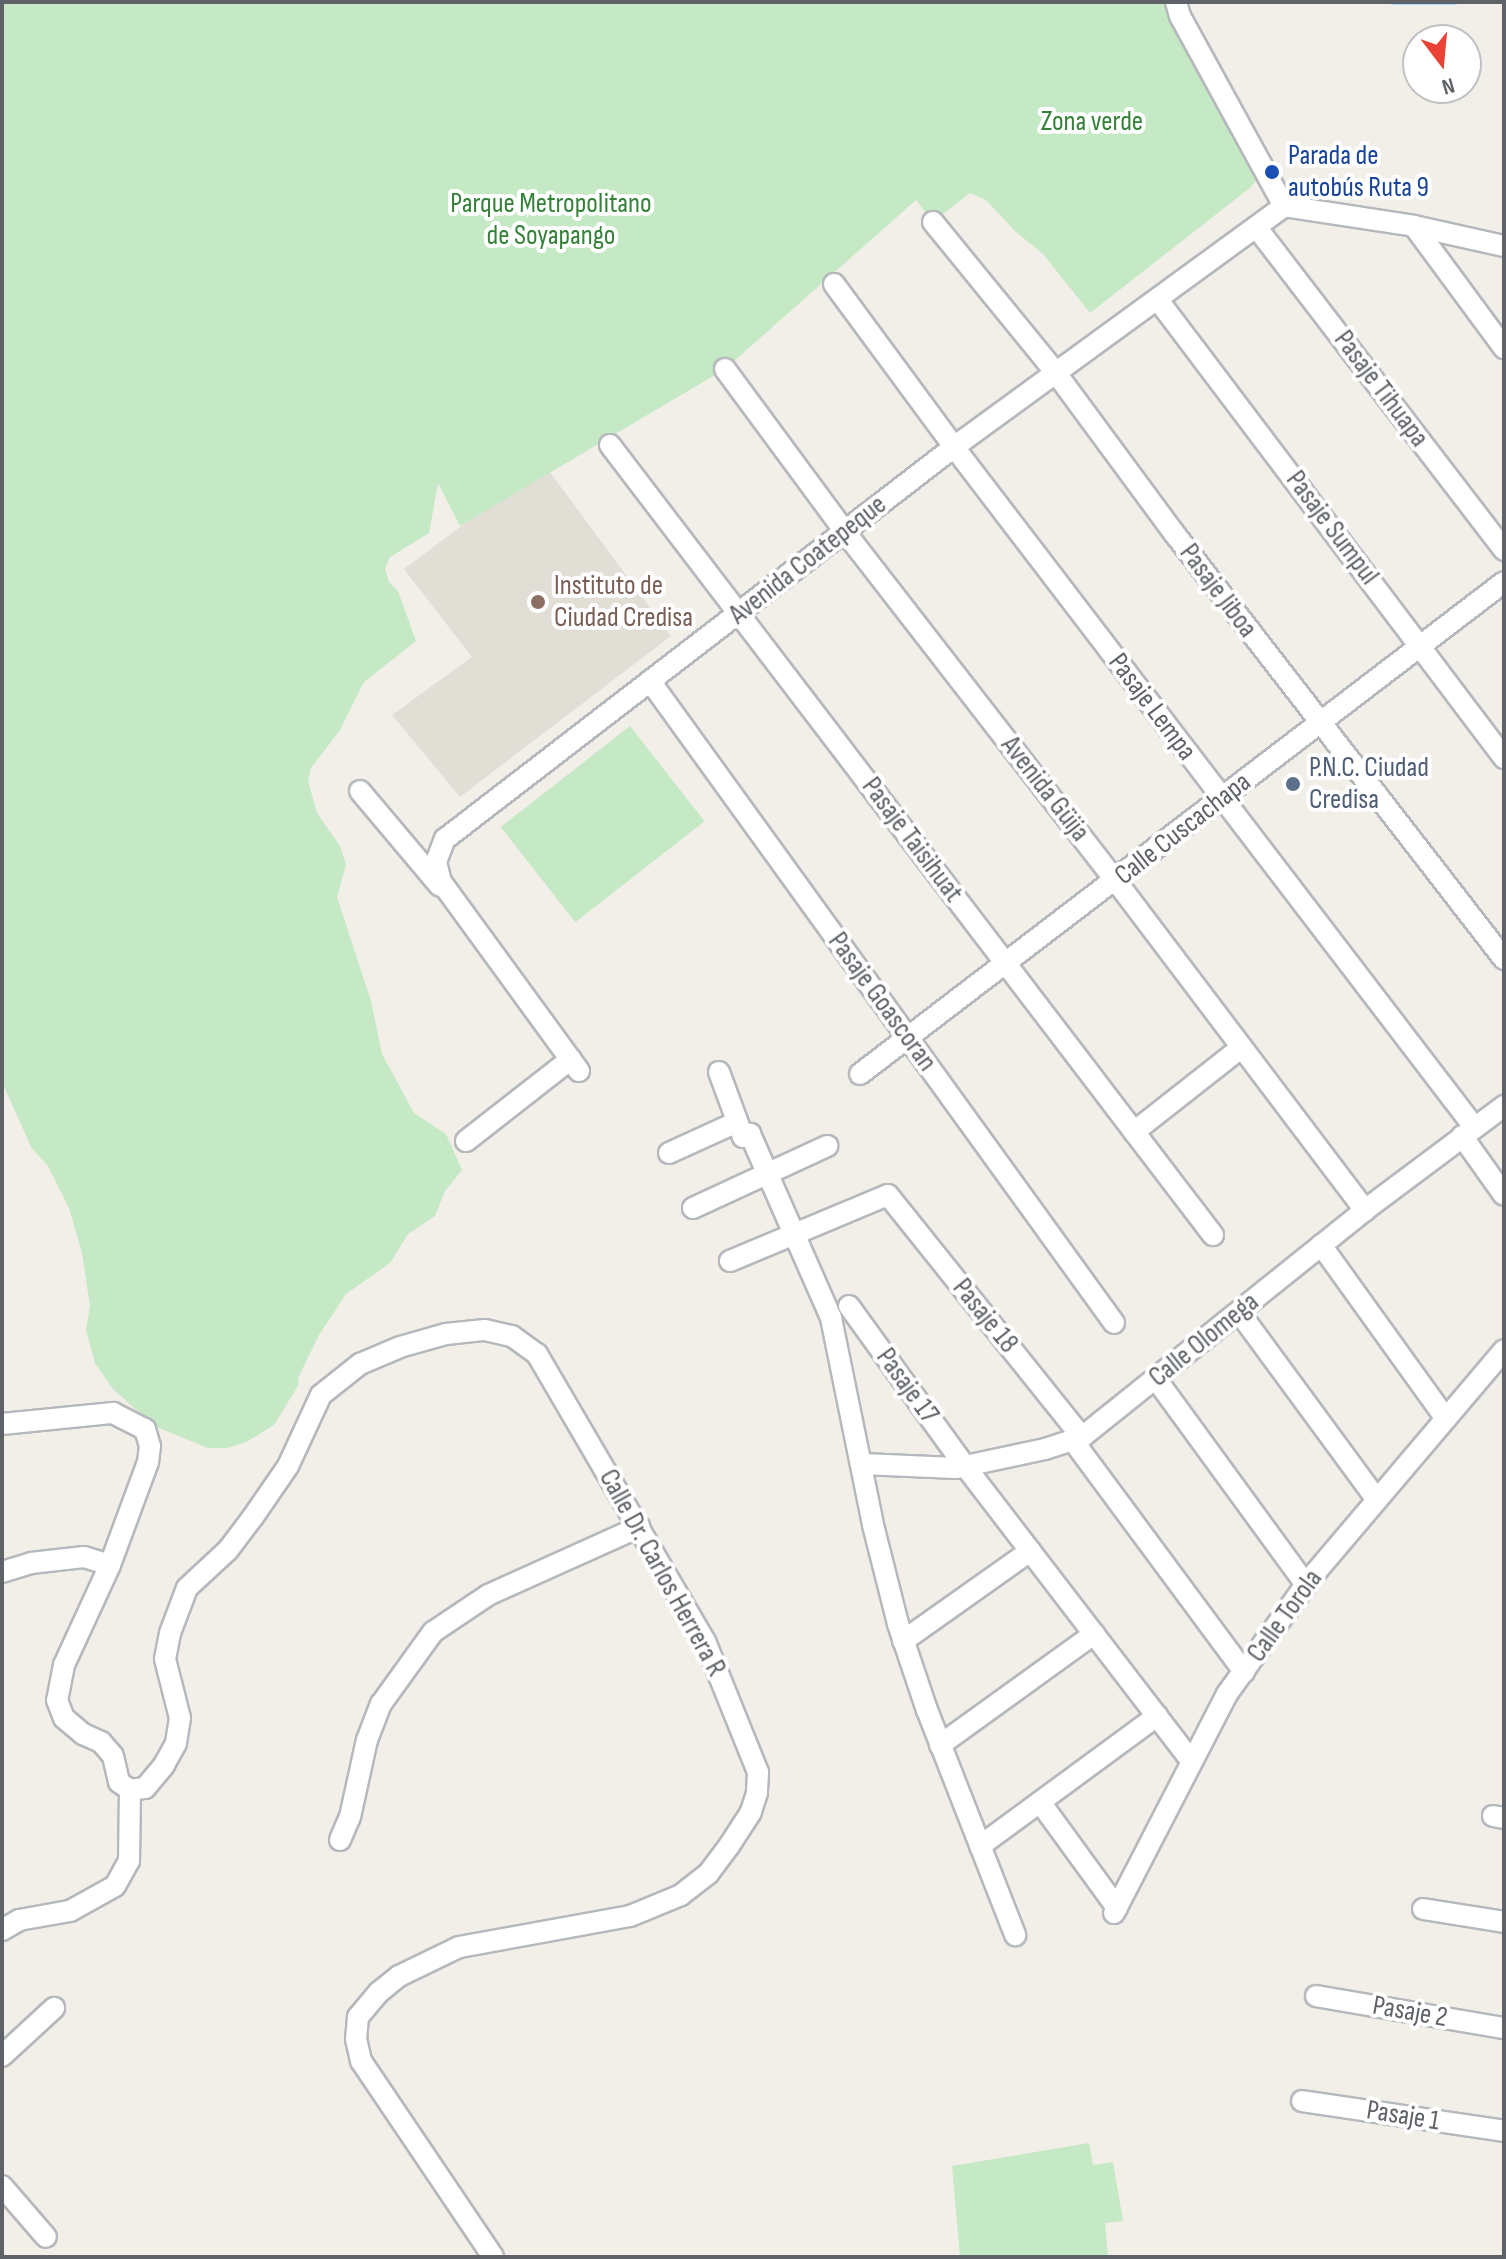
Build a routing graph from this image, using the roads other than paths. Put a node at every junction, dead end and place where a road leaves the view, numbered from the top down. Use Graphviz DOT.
graph roads {
  1 [pos="1176,2"];
  2 [pos="1284,206"];
  3 [pos="933,222"];
  4 [pos="1414,226"];
  5 [pos="1257,228"];
  6 [pos="1504,246"];
  7 [pos="834,284"];
  8 [pos="1158,300"];
  9 [pos="1504,348"];
  10 [pos="725,369"];
  11 [pos="1056,373"];
  12 [pos="610,445"];
  13 [pos="954,447"];
  14 [pos="845,532"];
  15 [pos="1504,550"];
  16 [pos="1504,582"];
  17 [pos="739,614"];
  18 [pos="1421,645"];
  19 [pos="650,681"];
  20 [pos="1320,723"];
  21 [pos="1504,758"];
  22 [pos="360,791"];
  23 [pos="1222,798"];
  24 [pos="1116,881"];
  25 [pos="459,910"];
  26 [pos="1504,959"];
  27 [pos="1006,964"];
  28 [pos="908,1037"];
  29 [pos="1242,1047"];
  30 [pos="719,1072"];
  31 [pos="860,1074"];
  32 [pos="1504,1106"];
  33 [pos="737,1122"];
  34 [pos="1134,1132"];
  35 [pos="1468,1132"];
  36 [pos="466,1141"];
  37 [pos="827,1146"];
  38 [pos="669,1153"];
  39 [pos="767,1173"];
  40 [pos="1504,1195"];
  41 [pos="693,1208"];
  42 [pos="1365,1210"];
  43 [pos="794,1232"];
  44 [pos="1213,1235"];
  45 [pos="1321,1245"];
  46 [pos="730,1261"];
  47 [pos="849,1306"];
  48 [pos="1239,1312"];
  49 [pos="1114,1323"];
  50 [pos="1504,1350"];
  51 [pos="1156,1379"];
  52 [pos="1446,1419"];
  53 [pos="2,1424"];
  54 [pos="1078,1440"];
  55 [pos="862,1464"];
  56 [pos="965,1466"];
  57 [pos="1377,1500"];
  58 [pos="639,1527"];
  59 [pos="1030,1551"];
  60 [pos="110,1565"];
  61 [pos="2,1572"];
  62 [pos="1306,1585"];
  63 [pos="1094,1634"];
  64 [pos="903,1641"];
  65 [pos="1244,1672"];
  66 [pos="1157,1716"];
  67 [pos="940,1745"];
  68 [pos="1191,1760"];
  69 [pos="130,1790"];
  70 [pos="1040,1802"];
  71 [pos="340,1840"];
  72 [pos="980,1846"];
  73 [pos="1423,1909"];
  74 [pos="1504,1922"];
  75 [pos="2,1930"];
  76 [pos="1015,1935"];
  77 [pos="1316,1996"];
  78 [pos="54,2008"];
  79 [pos="1504,2028"];
  80 [pos="2,2056"];
  81 [pos="1302,2101"];
  82 [pos="1504,2131"];
  83 [pos="2,2186"];
  84 [pos="46,2237"];
  85 [pos="493,2257"];
  1 -- 2 [label="street"];
  2 -- 4 [label="street"];
  2 -- 5 [label="street, Avenida Coatepeque"];
  3 -- 11 [label="street, Pasaje Jiboa"];
  4 -- 6 [label="street"];
  4 -- 9 [label="street"];
  5 -- 8 [label="street, Avenida Coatepeque"];
  5 -- 15 [label="street, Pasaje Tihuapa"];
  7 -- 13 [label="street, Pasaje Lempa"];
  8 -- 11 [label="street, Avenida Coatepeque"];
  8 -- 18 [label="street, Pasaje Sumpul"];
  10 -- 14 [label="street, Avenida Güija"];
  11 -- 13 [label="street, Avenida Coatepeque"];
  11 -- 20 [label="street, Pasaje Jiboa"];
  12 -- 17 [label="street, Pasaje Taisihuat"];
  13 -- 14 [label="street, Avenida Coatepeque"];
  13 -- 23 [label="street, Pasaje Lempa"];
  14 -- 17 [label="street, Avenida Coatepeque"];
  14 -- 24 [label="street, Avenida Güija"];
  16 -- 18 [label="street, Calle Cuscachapa"];
  17 -- 19 [label="street, Avenida Coatepeque"];
  17 -- 27 [label="street, Pasaje Taisihuat"];
  18 -- 20 [label="street, Calle Cuscachapa"];
  18 -- 21 [label="street, Pasaje Sumpul"];
  19 -- 25 [label="street, Avenida Coatepeque"];
  19 -- 28 [label="street, Pasaje Goascoran"];
  20 -- 23 [label="street, Calle Cuscachapa"];
  20 -- 26 [label="street, Pasaje Jiboa"];
  22 -- 25 [label="street"];
  23 -- 24 [label="street, Calle Cuscachapa"];
  23 -- 35 [label="street, Pasaje Lempa"];
  24 -- 27 [label="street, Calle Cuscachapa"];
  24 -- 29 [label="street, Avenida Güija"];
  25 -- 36 [label="street, Avenida Coatepeque"];
  27 -- 28 [label="street, Calle Cuscachapa"];
  27 -- 34 [label="street, Pasaje Taisihuat"];
  28 -- 31 [label="street, Calle Cuscachapa"];
  28 -- 49 [label="street, Pasaje Goascoran"];
  29 -- 34 [label="street"];
  29 -- 42 [label="street, Avenida Güija"];
  30 -- 33 [label="street"];
  32 -- 35 [label="street, Calle Olomega"];
  33 -- 38 [label="street"];
  33 -- 39 [label="street"];
  34 -- 44 [label="street, Pasaje Taisihuat"];
  35 -- 40 [label="street, Pasaje Lempa"];
  35 -- 42 [label="street, Calle Olomega"];
  37 -- 39 [label="street"];
  39 -- 41 [label="street"];
  39 -- 43 [label="street"];
  42 -- 45 [label="street, Calle Olomega"];
  43 -- 46 [label="street"];
  43 -- 54 [label="street, Pasaje 18"];
  43 -- 55 [label="street"];
  45 -- 48 [label="street, Calle Olomega"];
  45 -- 52 [label="street"];
  47 -- 56 [label="street, Pasaje 17"];
  48 -- 51 [label="street, Calle Olomega"];
  48 -- 57 [label="street"];
  50 -- 52 [label="street, Calle Torola"];
  51 -- 54 [label="street, Calle Olomega"];
  51 -- 62 [label="street"];
  52 -- 57 [label="street, Calle Torola"];
  53 -- 60 [label="street"];
  54 -- 56 [label="street, Calle Olomega"];
  54 -- 65 [label="street, Pasaje 18"];
  55 -- 56 [label="street, Calle Olomega"];
  55 -- 64 [label="street"];
  56 -- 59 [label="street, Pasaje 17"];
  57 -- 62 [label="street, Calle Torola"];
  58 -- 69 [label="street, Calle Dr. Carlos Herrera R"];
  58 -- 71 [label="street"];
  58 -- 85 [label="street, Calle Dr. Carlos Herrera R"];
  59 -- 63 [label="street, Pasaje 17"];
  59 -- 64 [label="street"];
  60 -- 61 [label="street"];
  60 -- 69 [label="street"];
  62 -- 65 [label="street, Calle Torola"];
  63 -- 66 [label="street, Pasaje 17"];
  63 -- 67 [label="street"];
  64 -- 67 [label="street"];
  65 -- 68 [label="street, Calle Torola"];
  66 -- 68 [label="street, Pasaje 17"];
  66 -- 70 [label="street"];
  67 -- 72 [label="street"];
  68 -- 70 [label="street, Calle Torola"];
  69 -- 75 [label="street"];
  70 -- 72 [label="street"];
  72 -- 76 [label="street"];
  73 -- 74 [label="street"];
  77 -- 79 [label="street, Pasaje 2"];
  78 -- 80 [label="street"];
  81 -- 82 [label="street, Pasaje 1"];
  83 -- 84 [label="street"];
}
